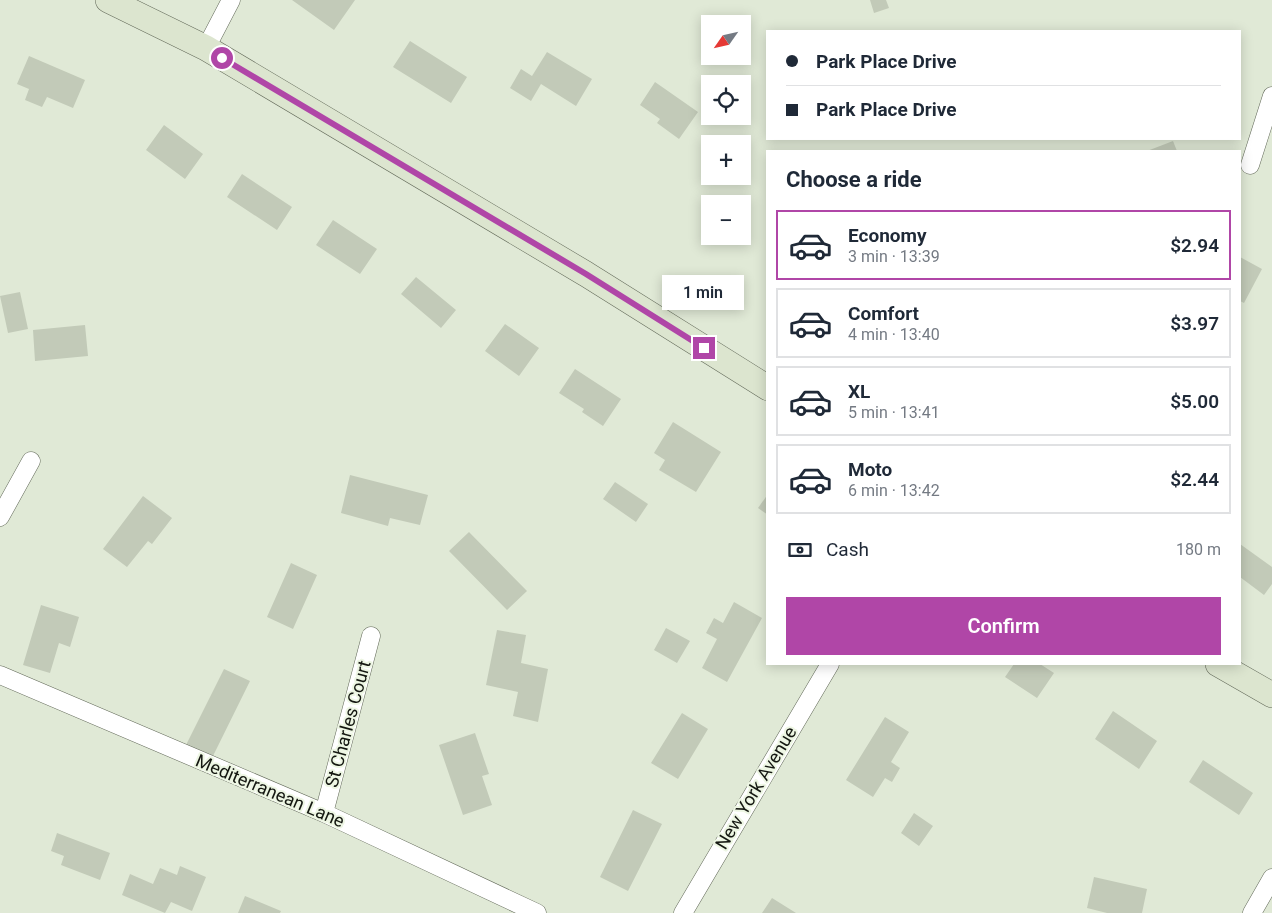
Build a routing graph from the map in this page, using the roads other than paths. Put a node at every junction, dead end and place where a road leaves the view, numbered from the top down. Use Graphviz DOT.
graph roads {
  1 [pos="108,0"];
  2 [pos="231,0"];
  3 [pos="206,48"];
  4 [pos="1272,96"];
  5 [pos="1250,165"];
  6 [pos="766,387"];
  7 [pos="31,461"];
  8 [pos="0,517"];
  9 [pos="371,636"];
  10 [pos="829,665"];
  11 [pos="1220,665"];
  12 [pos="0,675"];
  13 [pos="1272,695"];
  14 [pos="324,813"];
  15 [pos="1272,878"];
  16 [pos="537,913"];
  17 [pos="683,913"];
  18 [pos="1252,913"];
  1 -- 3 [label="street"];
  2 -- 3 [label="street"];
  3 -- 6 [label="street"];
  4 -- 5 [label="street"];
  7 -- 8 [label="street"];
  9 -- 14 [label="street, St Charles Court"];
  10 -- 17 [label="street, New York Avenue"];
  11 -- 13 [label="street"];
  12 -- 14 [label="street, Mediterranean Lane"];
  14 -- 16 [label="street, Mediterranean Lane"];
  15 -- 18 [label="street"];
}
